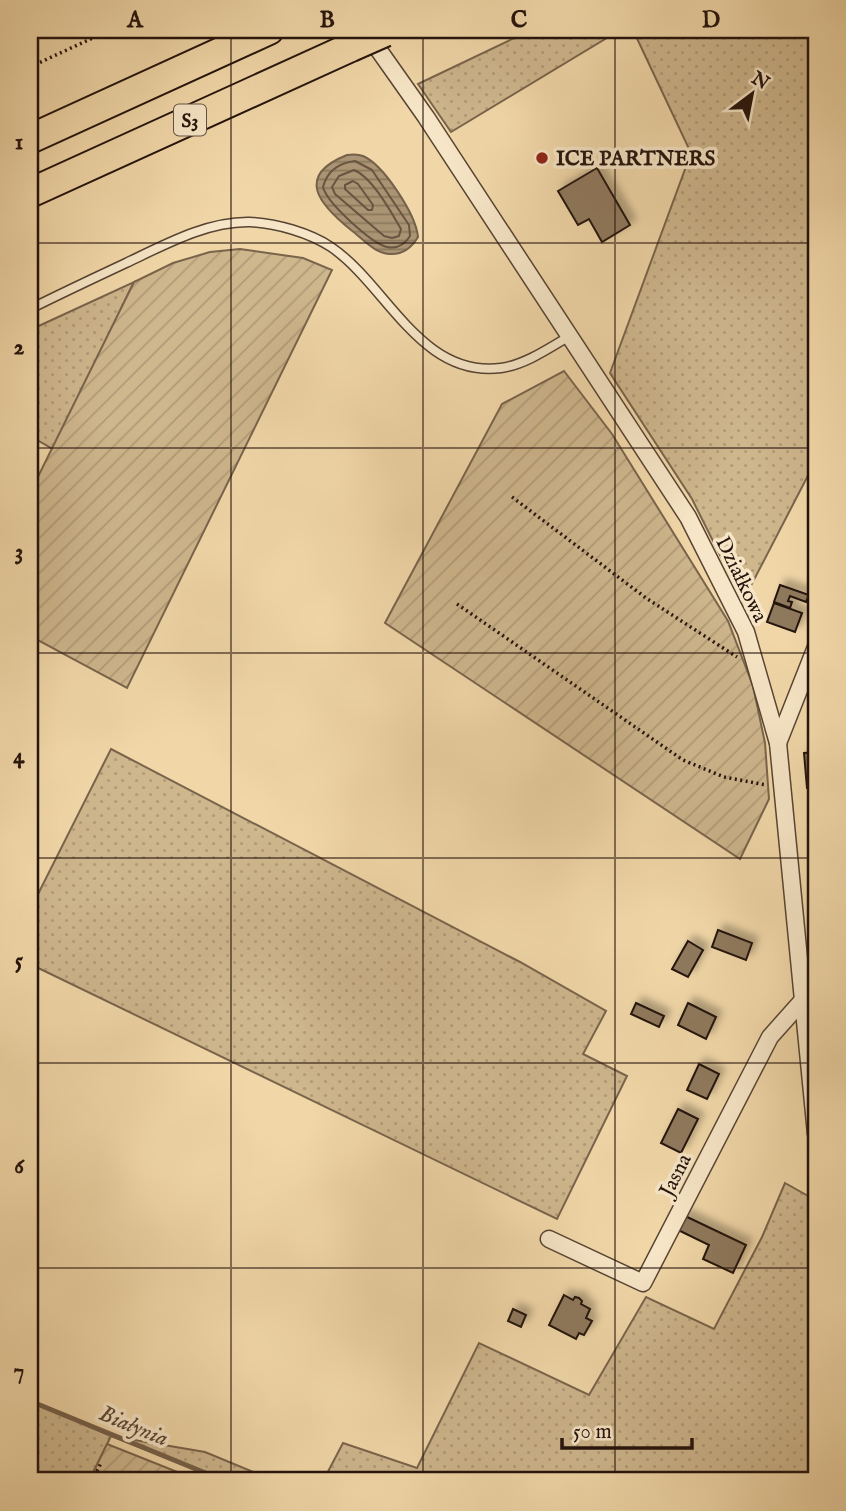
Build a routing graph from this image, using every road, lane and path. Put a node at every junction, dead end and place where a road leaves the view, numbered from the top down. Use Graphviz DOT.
graph roads {
  1 [pos="110,30"];
  2 [pos="269,30"];
  3 [pos="372,35"];
  4 [pos="30,68"];
  5 [pos="30,139"];
  6 [pos="30,193"];
  7 [pos="30,309"];
  8 [pos="568,337"];
  9 [pos="512,497"];
  10 [pos="457,604"];
  11 [pos="816,647"];
  12 [pos="756,669"];
  13 [pos="778,743"];
  14 [pos="782,788"];
  15 [pos="802,1001"];
  16 [pos="816,1134"];
  17 [pos="549,1239"];
  18 [pos="101,1463"];
  19 [pos="92,1481"];
  1 -- 4 [label="path"];
  2 -- 5 [label="highway, S3"];
  3 -- 6 [label="highway, S3"];
  3 -- 8 [label="street, Działkowa"];
  7 -- 8 [label="lane"];
  8 -- 12 [label="street, Działkowa"];
  9 -- 12 [label="path"];
  10 -- 14 [label="path"];
  11 -- 13 [label="street"];
  12 -- 13 [label="street, Działkowa"];
  13 -- 14 [label="street, Działkowa"];
  14 -- 15 [label="street, Działkowa"];
  15 -- 16 [label="street, Działkowa"];
  15 -- 17 [label="street, Jasna"];
  18 -- 19 [label="path"];
}
